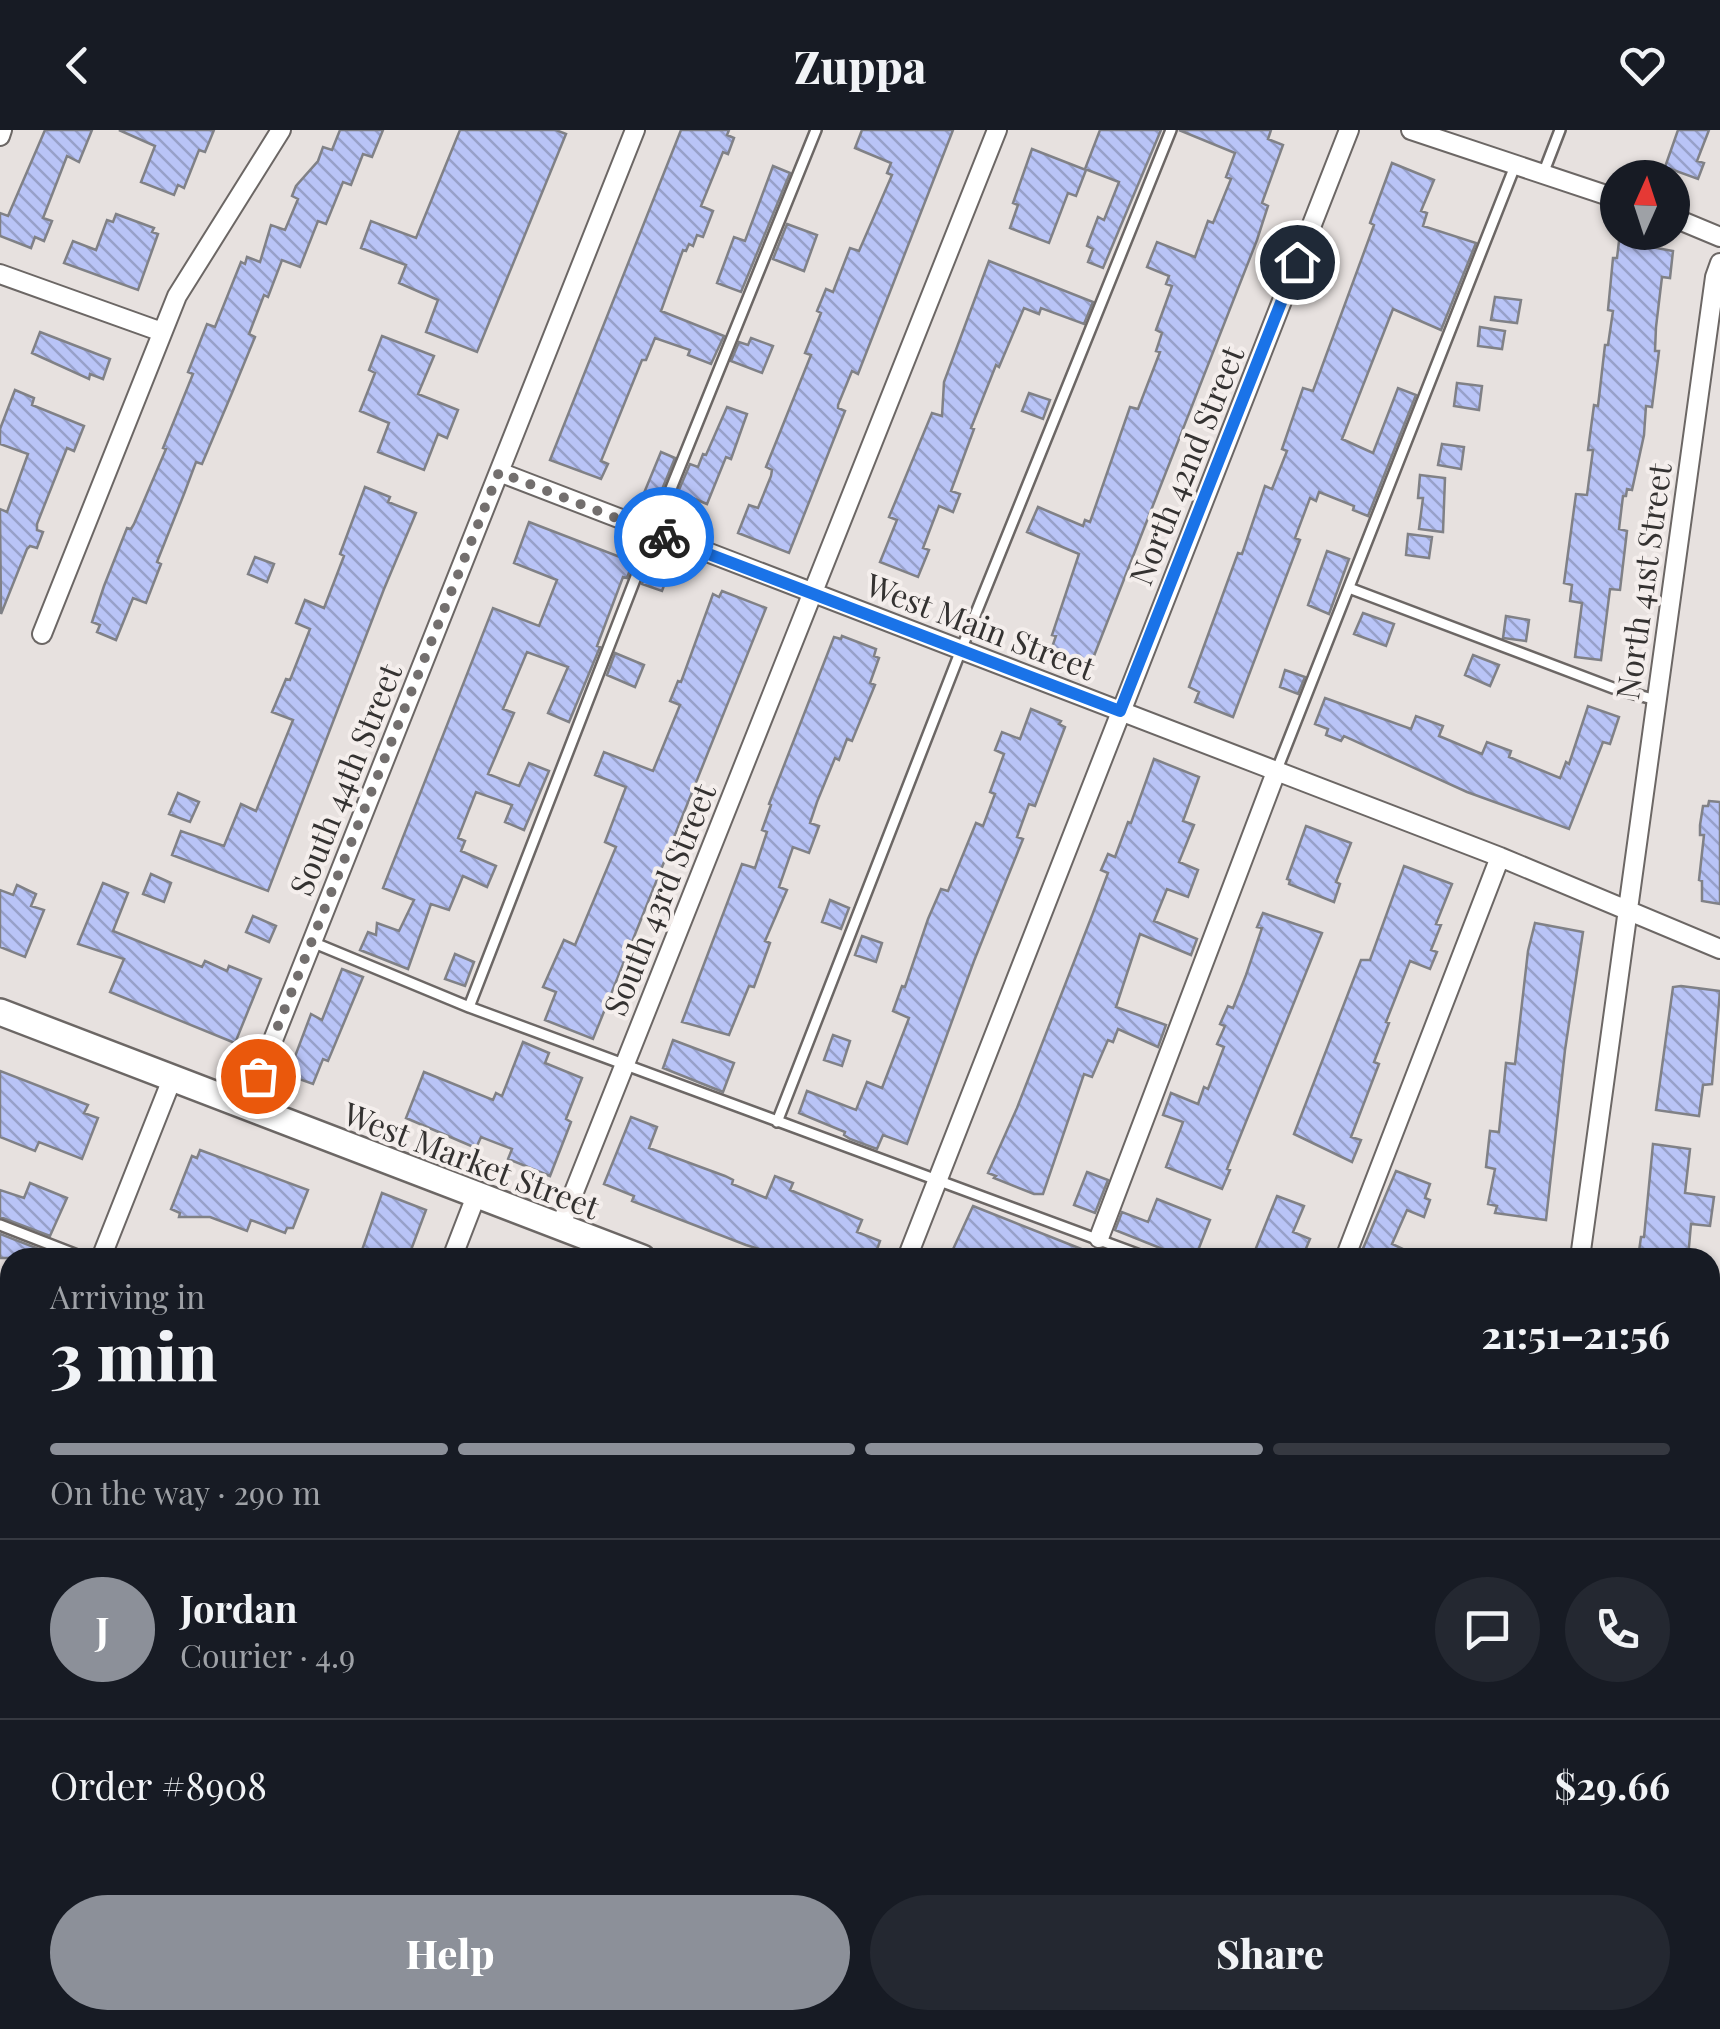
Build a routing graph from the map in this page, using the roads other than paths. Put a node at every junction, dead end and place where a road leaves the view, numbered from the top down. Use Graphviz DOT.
graph roads {
  1 [pos="281,130"];
  2 [pos="635,130"];
  3 [pos="816,130"];
  4 [pos="997,130"];
  5 [pos="1171,130"];
  6 [pos="1350,130"];
  7 [pos="1411,130"];
  8 [pos="1560,130"];
  9 [pos="1515,166"];
  10 [pos="1543,174"];
  11 [pos="1600,193"];
  12 [pos="1690,224"];
  13 [pos="1720,237"];
  14 [pos="1720,262"];
  15 [pos="0,274"];
  16 [pos="162,332"];
  17 [pos="499,472"];
  18 [pos="653,533"];
  19 [pos="1349,588"];
  20 [pos="813,593"];
  21 [pos="42,634"];
  22 [pos="961,650"];
  23 [pos="1656,700"];
  24 [pos="1120,711"];
  25 [pos="1276,772"];
  26 [pos="1500,857"];
  27 [pos="1627,908"];
  28 [pos="312,942"];
  29 [pos="1720,949"];
  30 [pos="468,1007"];
  31 [pos="0,1012"];
  32 [pos="624,1065"];
  33 [pos="172,1079"];
  34 [pos="246,1108"];
  35 [pos="777,1122"];
  36 [pos="937,1181"];
  37 [pos="476,1196"];
  38 [pos="0,1225"];
  39 [pos="560,1227"];
  40 [pos="1099,1238"];
  41 [pos="59,1248"];
  42 [pos="105,1248"];
  43 [pos="456,1248"];
  44 [pos="616,1248"];
  45 [pos="911,1248"];
  46 [pos="1124,1248"];
  47 [pos="1349,1248"];
  48 [pos="1581,1248"];
  1 -- 16 [label="street"];
  2 -- 17 [label="street, South 44th Street"];
  3 -- 18 [label="lane"];
  4 -- 20 [label="street, South 43rd Street"];
  5 -- 22 [label="lane"];
  6 -- 24 [label="street, North 42nd Street"];
  7 -- 9 [label="street"];
  8 -- 10 [label="lane"];
  9 -- 10 [label="street"];
  9 -- 19 [label="lane"];
  10 -- 11 [label="street"];
  12 -- 13 [label="street"];
  14 -- 23 [label="street, North 41st Street"];
  15 -- 16 [label="street"];
  16 -- 21 [label="street"];
  17 -- 18 [label="street, West Main Street"];
  17 -- 28 [label="street, South 44th Street"];
  18 -- 20 [label="street, West Main Street"];
  18 -- 30 [label="lane"];
  19 -- 23 [label="lane"];
  19 -- 25 [label="lane"];
  20 -- 22 [label="street, West Main Street"];
  20 -- 32 [label="street, South 43rd Street"];
  22 -- 24 [label="street, West Main Street"];
  22 -- 35 [label="lane"];
  23 -- 27 [label="street, North 41st Street"];
  24 -- 25 [label="street, West Main Street"];
  24 -- 36 [label="street, North 42nd Street"];
  25 -- 26 [label="street, West Main Street"];
  25 -- 40 [label="street"];
  26 -- 27 [label="street, West Main Street"];
  26 -- 47 [label="street"];
  27 -- 29 [label="street, West Main Street"];
  27 -- 48 [label="street, North 41st Street"];
  28 -- 30 [label="lane"];
  28 -- 34 [label="street, South 44th Street"];
  30 -- 32 [label="lane"];
  31 -- 33 [label="street, West Market Street"];
  32 -- 35 [label="lane"];
  32 -- 39 [label="street, South 43rd Street"];
  33 -- 34 [label="street, West Market Street"];
  33 -- 42 [label="street"];
  34 -- 37 [label="street, West Market Street"];
  35 -- 36 [label="lane"];
  36 -- 40 [label="lane"];
  36 -- 45 [label="street, North 42nd Street"];
  37 -- 39 [label="street, West Market Street"];
  37 -- 43 [label="street"];
  38 -- 41 [label="lane"];
  39 -- 44 [label="street, West Market Street"];
  40 -- 46 [label="lane"];
}
